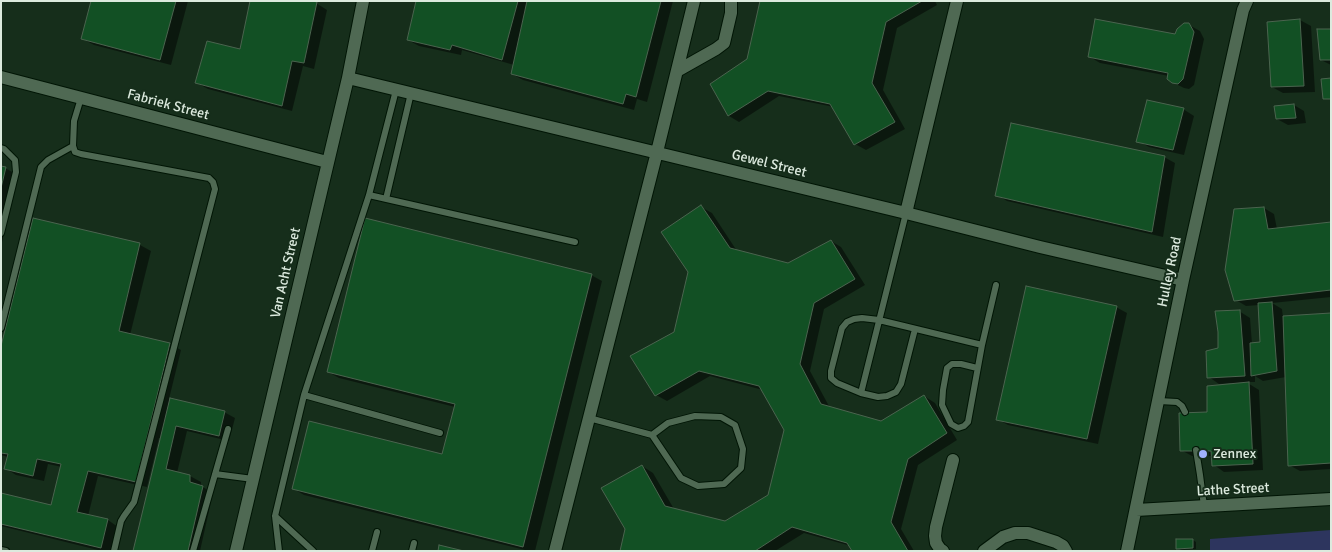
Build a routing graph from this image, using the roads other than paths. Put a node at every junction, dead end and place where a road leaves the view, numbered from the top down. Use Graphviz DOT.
graph roads {
  1 [pos="363,1"];
  2 [pos="694,1"];
  3 [pos="731,1"];
  4 [pos="957,1"];
  5 [pos="1247,1"];
  6 [pos="677,71"];
  7 [pos="2,77"];
  8 [pos="348,78"];
  9 [pos="396,90"];
  10 [pos="411,93"];
  11 [pos="81,98"];
  12 [pos="73,146"];
  13 [pos="1,148"];
  14 [pos="657,152"];
  15 [pos="327,162"];
  16 [pos="368,195"];
  17 [pos="386,199"];
  18 [pos="906,213"];
  19 [pos="1,233"];
  20 [pos="575,242"];
  21 [pos="1183,280"];
  22 [pos="996,285"];
  23 [pos="879,320"];
  24 [pos="1,328"];
  25 [pos="915,328"];
  26 [pos="982,345"];
  27 [pos="977,368"];
  28 [pos="861,393"];
  29 [pos="304,395"];
  30 [pos="1159,401"];
  31 [pos="1185,412"];
  32 [pos="589,418"];
  33 [pos="228,429"];
  34 [pos="440,434"];
  35 [pos="652,435"];
  36 [pos="1196,450"];
  37 [pos="953,460"];
  38 [pos="215,474"];
  39 [pos="253,478"];
  40 [pos="1331,500"];
  41 [pos="1204,506"];
  42 [pos="1136,510"];
  43 [pos="275,516"];
  44 [pos="377,532"];
  45 [pos="414,542"];
  46 [pos="1,550"];
  47 [pos="6,551"];
  48 [pos="114,551"];
  49 [pos="194,551"];
  50 [pos="236,551"];
  51 [pos="279,551"];
  52 [pos="313,551"];
  53 [pos="372,551"];
  54 [pos="412,551"];
  55 [pos="556,551"];
  56 [pos="943,551"];
  57 [pos="984,551"];
  58 [pos="1066,551"];
  59 [pos="1127,551"];
  1 -- 8 [label="street, Van Acht Street"];
  2 -- 6 [label="street"];
  3 -- 6 [label="street"];
  4 -- 18 [label="street"];
  5 -- 21 [label="street, Hulley Road"];
  6 -- 14 [label="street"];
  7 -- 11 [label="street, Fabriek Street"];
  8 -- 9 [label="street, Gewel Street"];
  8 -- 15 [label="street, Van Acht Street"];
  9 -- 10 [label="street, Gewel Street"];
  9 -- 16 [label="lane"];
  10 -- 14 [label="street, Gewel Street"];
  10 -- 17 [label="lane"];
  11 -- 12 [label="lane"];
  11 -- 15 [label="street, Fabriek Street"];
  12 -- 24 [label="lane"];
  12 -- 48 [label="lane"];
  13 -- 19 [label="lane"];
  14 -- 18 [label="street, Gewel Street"];
  14 -- 32 [label="street"];
  15 -- 39 [label="street, Van Acht Street"];
  16 -- 17 [label="lane"];
  16 -- 29 [label="lane"];
  17 -- 20 [label="lane"];
  18 -- 21 [label="street, Gewel Street"];
  18 -- 23 [label="lane"];
  21 -- 30 [label="street, Hulley Road"];
  22 -- 26 [label="lane"];
  23 -- 25 [label="lane"];
  23 -- 28 [label="lane"];
  23 -- 28 [label="lane"];
  25 -- 26 [label="lane"];
  25 -- 28 [label="lane"];
  26 -- 27 [label="lane"];
  27 -- 27 [label="lane"];
  29 -- 34 [label="lane"];
  29 -- 43 [label="lane"];
  30 -- 31 [label="lane"];
  30 -- 42 [label="street, Hulley Road"];
  32 -- 35 [label="lane"];
  32 -- 55 [label="street"];
  33 -- 38 [label="lane"];
  35 -- 35 [label="lane"];
  36 -- 41 [label="lane"];
  37 -- 56 [label="street"];
  38 -- 39 [label="lane"];
  38 -- 49 [label="lane"];
  39 -- 50 [label="street, Van Acht Street"];
  40 -- 41 [label="street, Lathe Street"];
  41 -- 42 [label="street, Lathe Street"];
  42 -- 59 [label="street, Hulley Road"];
  43 -- 51 [label="lane"];
  43 -- 52 [label="lane"];
  44 -- 53 [label="lane"];
  45 -- 54 [label="lane"];
  46 -- 47 [label="lane"];
  57 -- 58 [label="street"];
}
